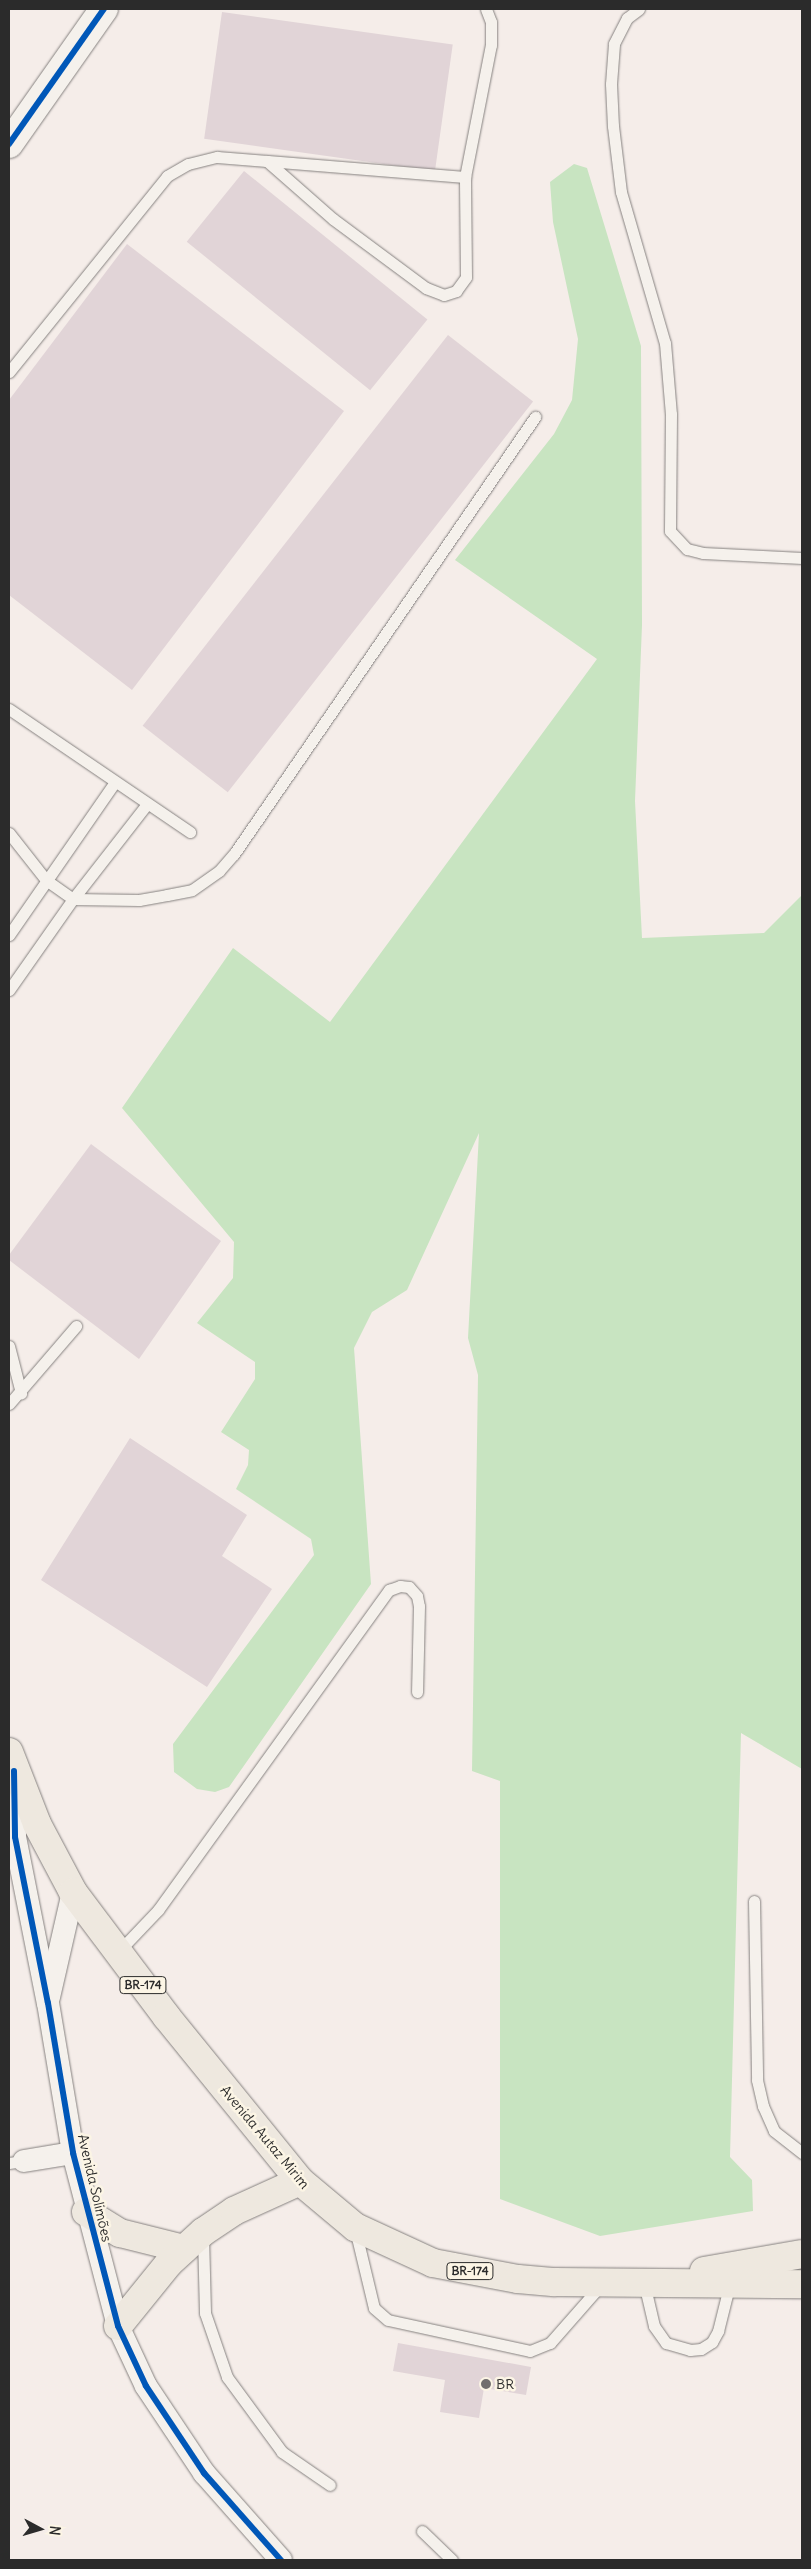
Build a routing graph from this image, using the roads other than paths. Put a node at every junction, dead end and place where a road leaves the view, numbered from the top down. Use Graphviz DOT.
graph roads {
  1 [pos="104,9"];
  2 [pos="486,9"];
  3 [pos="640,9"];
  4 [pos="9,144"];
  5 [pos="268,161"];
  6 [pos="466,176"];
  7 [pos="9,372"];
  8 [pos="535,417"];
  9 [pos="802,558"];
  10 [pos="9,710"];
  11 [pos="114,782"];
  12 [pos="147,804"];
  13 [pos="190,832"];
  14 [pos="9,834"];
  15 [pos="46,880"];
  16 [pos="73,898"];
  17 [pos="9,934"];
  18 [pos="9,990"];
  19 [pos="76,1326"];
  20 [pos="9,1346"];
  21 [pos="21,1393"];
  22 [pos="9,1404"];
  23 [pos="416,1692"];
  24 [pos="11,1761"];
  25 [pos="73,1892"];
  26 [pos="754,1901"];
  27 [pos="118,1952"];
  28 [pos="48,2003"];
  29 [pos="72,2153"];
  30 [pos="802,2153"];
  31 [pos="16,2162"];
  32 [pos="300,2182"];
  33 [pos="86,2212"];
  34 [pos="354,2226"];
  35 [pos="194,2240"];
  36 [pos="802,2254"];
  37 [pos="654,2281"];
  38 [pos="603,2282"];
  39 [pos="730,2282"];
  40 [pos="802,2284"];
  41 [pos="118,2326"];
  42 [pos="330,2485"];
  43 [pos="422,2531"];
  44 [pos="281,2560"];
  45 [pos="452,2560"];
  1 -- 4 [label="street"];
  2 -- 6 [label="lane"];
  3 -- 9 [label="lane"];
  5 -- 6 [label="lane"];
  5 -- 6 [label="lane"];
  5 -- 7 [label="lane"];
  8 -- 16 [label="lane"];
  10 -- 11 [label="lane"];
  11 -- 12 [label="lane"];
  11 -- 15 [label="lane"];
  12 -- 13 [label="lane"];
  12 -- 16 [label="lane"];
  14 -- 15 [label="lane"];
  15 -- 16 [label="lane"];
  15 -- 17 [label="lane"];
  16 -- 18 [label="lane"];
  19 -- 21 [label="lane"];
  20 -- 21 [label="lane"];
  21 -- 22 [label="lane"];
  23 -- 27 [label="lane"];
  24 -- 25 [label="main road, Avenida Autaz Mirim / BR-174"];
  24 -- 28 [label="street, Avenida Solimões"];
  25 -- 27 [label="main road, Avenida Autaz Mirim / BR-174"];
  25 -- 28 [label="street, Avenida Solimões"];
  26 -- 30 [label="lane"];
  27 -- 32 [label="main road, Avenida Autaz Mirim / BR-174"];
  28 -- 29 [label="street, Avenida Solimões"];
  29 -- 31 [label="street"];
  29 -- 33 [label="street, Avenida Solimões"];
  32 -- 34 [label="main road, Avenida Autaz Mirim / BR-174"];
  32 -- 35 [label="main road"];
  33 -- 35 [label="main road"];
  33 -- 41 [label="street, Avenida Solimões"];
  34 -- 38 [label="main road, Avenida Autaz Mirim / BR-174"];
  34 -- 38 [label="lane"];
  35 -- 41 [label="main road"];
  35 -- 42 [label="lane"];
  36 -- 37 [label="main road, Avenida Autaz Mirim / BR-174"];
  37 -- 38 [label="main road, Avenida Autaz Mirim / BR-174"];
  37 -- 39 [label="main road, Avenida Autaz Mirim / BR-174"];
  37 -- 39 [label="lane"];
  39 -- 40 [label="main road, Avenida Autaz Mirim / BR-174"];
  41 -- 44 [label="street, Avenida Solimões"];
  43 -- 45 [label="lane"];
}
